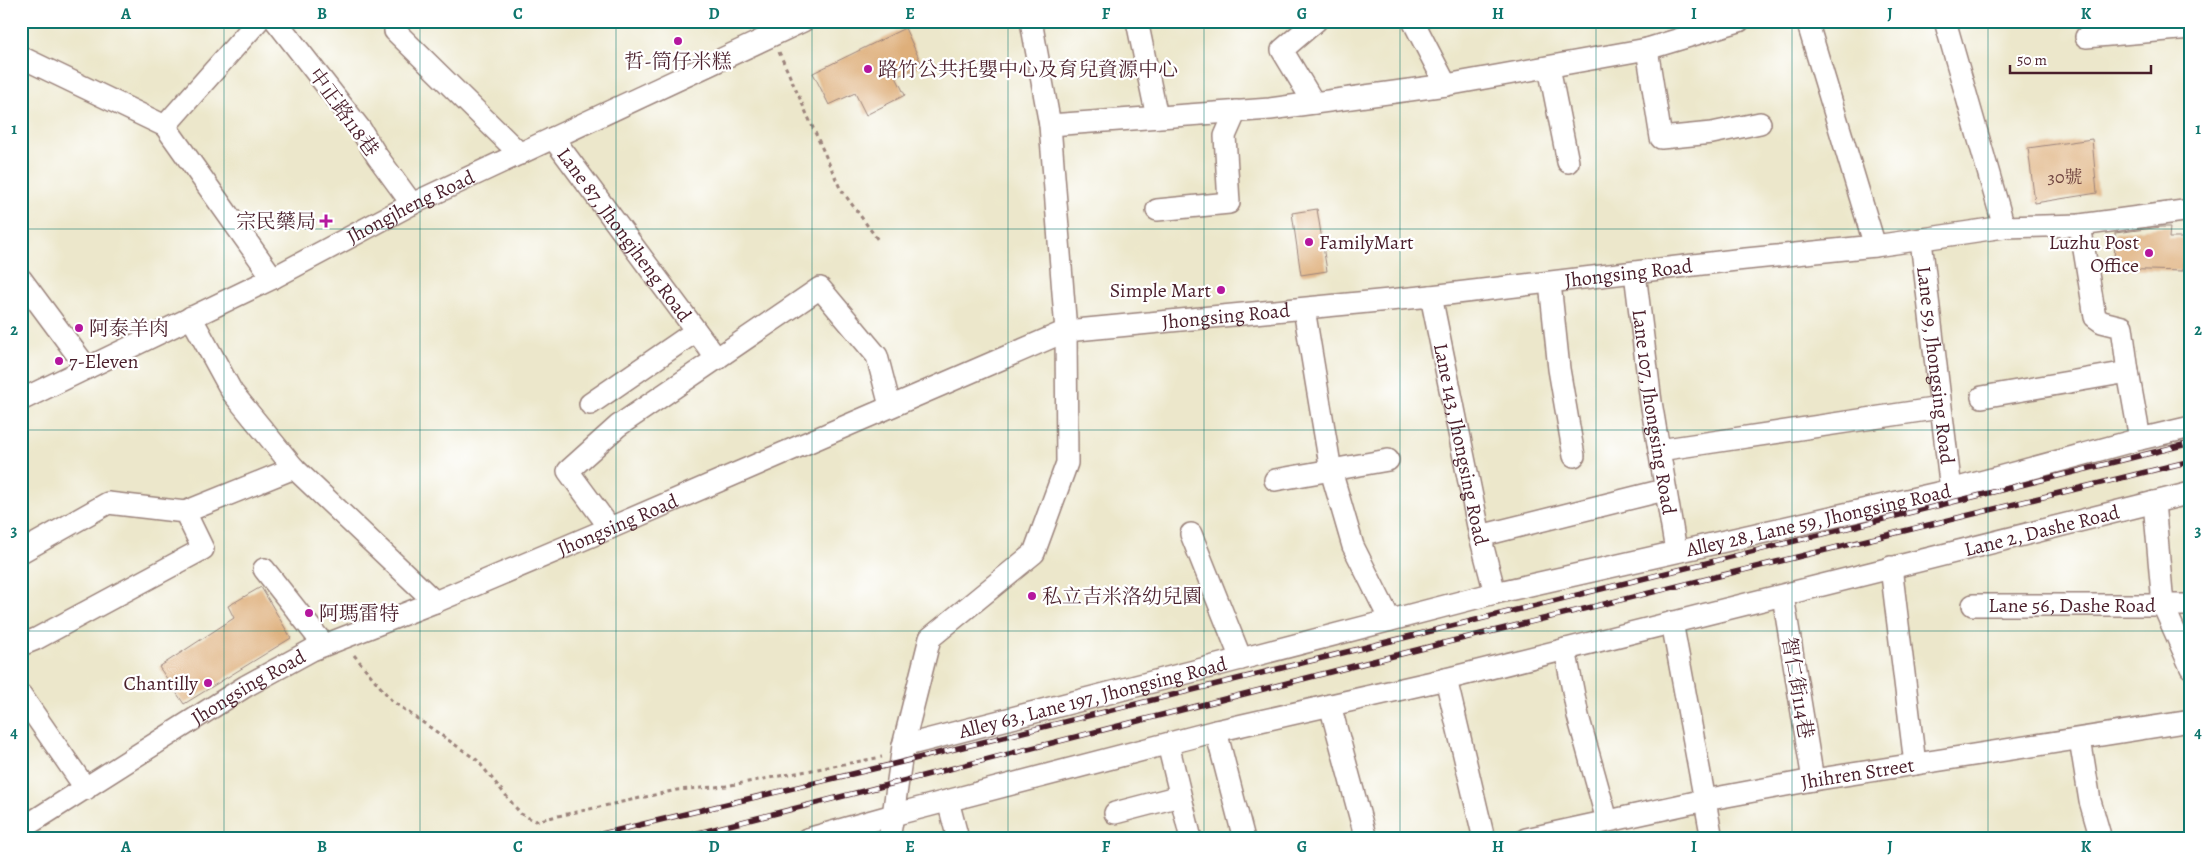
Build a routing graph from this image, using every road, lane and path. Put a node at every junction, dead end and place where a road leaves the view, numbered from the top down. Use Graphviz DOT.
graph roads {
  1 [pos="258,21"];
  2 [pos="276,21"];
  3 [pos="396,21"];
  4 [pos="803,21"];
  5 [pos="1031,21"];
  6 [pos="1137,21"];
  7 [pos="1316,21"];
  8 [pos="1416,21"];
  9 [pos="1739,21"];
  10 [pos="1807,21"];
  11 [pos="1945,21"];
  12 [pos="2191,28"];
  13 [pos="772,36"];
  14 [pos="2086,37"];
  15 [pos="1647,49"];
  16 [pos="21,57"];
  17 [pos="1549,67"];
  18 [pos="1446,85"];
  19 [pos="1314,103"];
  20 [pos="1236,111"];
  21 [pos="1157,117"];
  22 [pos="1760,123"];
  23 [pos="1050,125"];
  24 [pos="165,126"];
  25 [pos="553,138"];
  26 [pos="520,154"];
  27 [pos="1568,162"];
  28 [pos="412,204"];
  29 [pos="1157,210"];
  30 [pos="2191,210"];
  31 [pos="2080,225"];
  32 [pos="2004,227"];
  33 [pos="878,240"];
  34 [pos="1920,241"];
  35 [pos="1875,246"];
  36 [pos="1635,273"];
  37 [pos="273,278"];
  38 [pos="21,279"];
  39 [pos="1550,283"];
  40 [pos="1431,296"];
  41 [pos="1304,309"];
  42 [pos="190,316"];
  43 [pos="696,331"];
  44 [pos="1066,331"];
  45 [pos="717,359"];
  46 [pos="87,368"];
  47 [pos="2128,372"];
  48 [pos="1982,397"];
  49 [pos="21,400"];
  50 [pos="590,404"];
  51 [pos="890,406"];
  52 [pos="1940,408"];
  53 [pos="2191,427"];
  54 [pos="2140,439"];
  55 [pos="1659,450"];
  56 [pos="1574,456"];
  57 [pos="1388,460"];
  58 [pos="294,468"];
  59 [pos="1331,471"];
  60 [pos="1276,480"];
  61 [pos="1664,490"];
  62 [pos="1951,490"];
  63 [pos="2191,493"];
  64 [pos="2154,502"];
  65 [pos="185,512"];
  66 [pos="610,528"];
  67 [pos="1191,534"];
  68 [pos="1480,536"];
  69 [pos="1676,551"];
  70 [pos="21,552"];
  71 [pos="1891,568"];
  72 [pos="264,569"];
  73 [pos="1495,592"];
  74 [pos="1782,596"];
  75 [pos="435,602"];
  76 [pos="1973,605"];
  77 [pos="2163,605"];
  78 [pos="2191,605"];
  79 [pos="1390,620"];
  80 [pos="1672,622"];
  81 [pos="332,642"];
  82 [pos="21,645"];
  83 [pos="1565,649"];
  84 [pos="1240,659"];
  85 [pos="2191,668"];
  86 [pos="1446,679"];
  87 [pos="21,696"];
  88 [pos="1330,705"];
  89 [pos="2191,721"];
  90 [pos="1216,731"];
  91 [pos="2080,739"];
  92 [pos="1168,744"];
  93 [pos="903,749"];
  94 [pos="1915,764"];
  95 [pos="1813,780"];
  96 [pos="86,790"];
  97 [pos="1180,796"];
  98 [pos="948,800"];
  99 [pos="1705,800"];
  100 [pos="1115,813"];
  101 [pos="893,815"];
  102 [pos="1607,820"];
  103 [pos="21,829"];
  104 [pos="807,839"];
  105 [pos="889,839"];
  106 [pos="958,839"];
  107 [pos="1191,839"];
  108 [pos="1244,839"];
  109 [pos="1366,839"];
  110 [pos="1484,839"];
  111 [pos="1526,839"];
  112 [pos="1712,839"];
  113 [pos="2101,839"];
  1 -- 24 [label="street"];
  2 -- 28 [label="street, 中正路118巷"];
  3 -- 26 [label="street"];
  4 -- 13 [label="street, Jhongjheng Road"];
  5 -- 23 [label="street"];
  6 -- 21 [label="street"];
  7 -- 19 [label="street"];
  8 -- 18 [label="street"];
  9 -- 15 [label="street"];
  10 -- 35 [label="street"];
  11 -- 32 [label="street"];
  12 -- 14 [label="street"];
  13 -- 25 [label="street, Jhongjheng Road"];
  13 -- 33 [label="path"];
  15 -- 17 [label="street"];
  15 -- 22 [label="street"];
  16 -- 24 [label="street"];
  17 -- 18 [label="street"];
  17 -- 27 [label="street"];
  18 -- 19 [label="street"];
  19 -- 20 [label="street"];
  20 -- 21 [label="street"];
  20 -- 29 [label="street"];
  21 -- 23 [label="street"];
  23 -- 44 [label="street"];
  24 -- 37 [label="street"];
  25 -- 26 [label="street, Jhongjheng Road"];
  25 -- 43 [label="street, Lane 87, Jhongjheng Road"];
  26 -- 28 [label="street, Jhongjheng Road"];
  28 -- 37 [label="street, Jhongjheng Road"];
  30 -- 31 [label="street, Jhongsing Road"];
  31 -- 32 [label="street, Jhongsing Road"];
  31 -- 47 [label="street"];
  32 -- 34 [label="street, Jhongsing Road"];
  34 -- 35 [label="street, Jhongsing Road"];
  34 -- 52 [label="street, Lane 59, Jhongsing Road"];
  35 -- 36 [label="street, Jhongsing Road"];
  36 -- 39 [label="street, Jhongsing Road"];
  36 -- 55 [label="street, Lane 107, Jhongsing Road"];
  37 -- 42 [label="street, Jhongjheng Road"];
  38 -- 46 [label="street"];
  39 -- 40 [label="street, Jhongsing Road"];
  39 -- 56 [label="street"];
  40 -- 41 [label="street, Jhongsing Road"];
  40 -- 68 [label="street, Lane 143, Jhongsing Road"];
  41 -- 44 [label="street, Jhongsing Road"];
  41 -- 59 [label="street"];
  42 -- 46 [label="street, Jhongjheng Road"];
  42 -- 58 [label="street"];
  43 -- 45 [label="street, Lane 87, Jhongjheng Road"];
  43 -- 50 [label="street, Lane 87, Jhongjheng Road"];
  44 -- 51 [label="street, Jhongsing Road"];
  44 -- 93 [label="street"];
  45 -- 51 [label="street"];
  45 -- 66 [label="street"];
  46 -- 49 [label="street, Jhongjheng Road"];
  47 -- 48 [label="street"];
  47 -- 54 [label="street"];
  51 -- 66 [label="street, Jhongsing Road"];
  52 -- 55 [label="street"];
  52 -- 62 [label="street, Lane 59, Jhongsing Road"];
  53 -- 54 [label="street, Alley 28, Lane 59, Jhongsing Road"];
  54 -- 62 [label="street, Alley 28, Lane 59, Jhongsing Road"];
  55 -- 61 [label="street, Lane 107, Jhongsing Road"];
  57 -- 59 [label="street"];
  58 -- 65 [label="street"];
  58 -- 75 [label="street"];
  59 -- 60 [label="street"];
  59 -- 79 [label="street"];
  61 -- 68 [label="street"];
  61 -- 69 [label="street, Lane 107, Jhongsing Road"];
  62 -- 69 [label="street, Alley 28, Lane 59, Jhongsing Road"];
  63 -- 64 [label="street, Lane 2, Dashe Road"];
  64 -- 71 [label="street, Lane 2, Dashe Road"];
  64 -- 77 [label="street"];
  65 -- 70 [label="street"];
  65 -- 82 [label="street"];
  66 -- 75 [label="street, Jhongsing Road"];
  67 -- 84 [label="street, Alley 63, Lane 197, Jhongsing Road"];
  68 -- 73 [label="street, Lane 143, Jhongsing Road"];
  69 -- 73 [label="street, Alley 28, Lane 59, Jhongsing Road"];
  71 -- 74 [label="street, Lane 2, Dashe Road"];
  71 -- 94 [label="street"];
  72 -- 81 [label="street"];
  73 -- 79 [label="street, Alley 28, Lane 59, Jhongsing Road"];
  74 -- 80 [label="street, Lane 2, Dashe Road"];
  74 -- 95 [label="street, 智仁街114巷"];
  75 -- 81 [label="street, Jhongsing Road"];
  76 -- 77 [label="street, Lane 56, Dashe Road"];
  77 -- 78 [label="street"];
  77 -- 85 [label="street, Lane 56, Dashe Road"];
  79 -- 84 [label="street, Alley 28, Lane 59, Jhongsing Road"];
  80 -- 83 [label="street, Lane 2, Dashe Road"];
  80 -- 99 [label="street"];
  81 -- 93 [label="path"];
  81 -- 96 [label="street, Jhongsing Road"];
  83 -- 86 [label="street, Lane 2, Dashe Road"];
  83 -- 102 [label="street"];
  84 -- 93 [label="street, Alley 63, Lane 197, Jhongsing Road"];
  86 -- 88 [label="street, Lane 2, Dashe Road"];
  86 -- 110 [label="street"];
  87 -- 96 [label="street"];
  88 -- 90 [label="street, Lane 2, Dashe Road"];
  88 -- 109 [label="street"];
  89 -- 91 [label="street, Jhihren Street"];
  90 -- 92 [label="street, Lane 2, Dashe Road"];
  90 -- 108 [label="street"];
  91 -- 94 [label="street, Jhihren Street"];
  91 -- 113 [label="street"];
  92 -- 97 [label="street"];
  92 -- 98 [label="street, Lane 2, Dashe Road"];
  93 -- 101 [label="street"];
  94 -- 95 [label="street, Jhihren Street"];
  95 -- 99 [label="street, Jhihren Street"];
  96 -- 103 [label="street"];
  97 -- 100 [label="street"];
  97 -- 107 [label="street"];
  98 -- 101 [label="street, Lane 2, Dashe Road"];
  98 -- 106 [label="street"];
  99 -- 102 [label="street, Jhihren Street"];
  99 -- 112 [label="street"];
  101 -- 104 [label="street, Lane 2, Dashe Road"];
  101 -- 105 [label="street"];
  102 -- 111 [label="street, Jhihren Street"];
}
